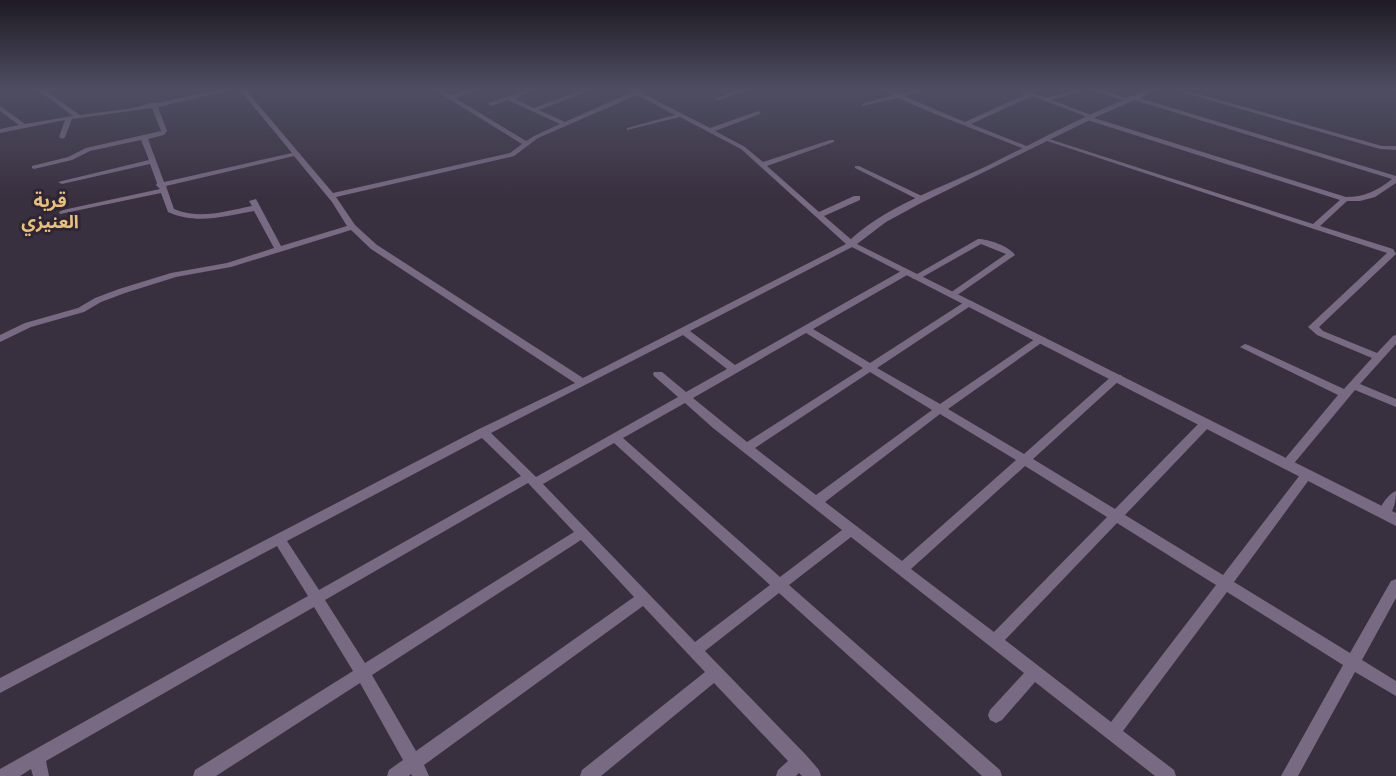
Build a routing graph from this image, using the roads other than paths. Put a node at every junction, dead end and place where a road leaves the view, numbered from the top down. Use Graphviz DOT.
graph roads {
  1 [pos="28,125"];
  2 [pos="66,125"];
  3 [pos="162,125"];
  4 [pos="273,125"];
  5 [pos="496,125"];
  6 [pos="562,125"];
  7 [pos="642,125"];
  8 [pos="701,125"];
  9 [pos="724,125"];
  10 [pos="968,125"];
  11 [pos="1071,125"];
  12 [pos="1113,125"];
  13 [pos="1218,125"];
  14 [pos="1302,125"];
  15 [pos="24,126"];
  16 [pos="628,129"];
  17 [pos="711,130"];
  18 [pos="0,131"];
  19 [pos="62,137"];
  20 [pos="144,138"];
  21 [pos="1044,139"];
  22 [pos="832,141"];
  23 [pos="525,143"];
  24 [pos="1027,148"];
  25 [pos="1396,150"];
  26 [pos="296,154"];
  27 [pos="152,161"];
  28 [pos="763,165"];
  29 [pos="34,167"];
  30 [pos="857,167"];
  31 [pos="1396,178"];
  32 [pos="62,182"];
  33 [pos="161,188"];
  34 [pos="331,196"];
  35 [pos="857,198"];
  36 [pos="924,199"];
  37 [pos="1345,199"];
  38 [pos="63,212"];
  39 [pos="819,215"];
  40 [pos="1316,226"];
  41 [pos="352,227"];
  42 [pos="851,244"];
  43 [pos="279,250"];
  44 [pos="911,274"];
  45 [pos="953,295"];
  46 [pos="969,303"];
  47 [pos="807,330"];
  48 [pos="684,331"];
  49 [pos="1396,338"];
  50 [pos="0,339"];
  51 [pos="1041,339"];
  52 [pos="1245,347"];
  53 [pos="1378,357"];
  54 [pos="734,369"];
  55 [pos="870,369"];
  56 [pos="658,374"];
  57 [pos="1117,377"];
  58 [pos="583,383"];
  59 [pos="1353,385"];
  60 [pos="1345,394"];
  61 [pos="684,398"];
  62 [pos="1396,403"];
  63 [pos="939,410"];
  64 [pos="1206,423"];
  65 [pos="483,432"];
  66 [pos="615,438"];
  67 [pos="747,448"];
  68 [pos="1024,460"];
  69 [pos="1287,464"];
  70 [pos="1306,474"];
  71 [pos="532,480"];
  72 [pos="1396,496"];
  73 [pos="816,502"];
  74 [pos="1383,513"];
  75 [pos="1115,517"];
  76 [pos="1396,520"];
  77 [pos="851,530"];
  78 [pos="582,533"];
  79 [pos="280,540"];
  80 [pos="902,569"];
  81 [pos="1226,585"];
  82 [pos="1396,585"];
  83 [pos="780,586"];
  84 [pos="318,598"];
  85 [pos="644,598"];
  86 [pos="994,642"];
  87 [pos="694,651"];
  88 [pos="1352,662"];
  89 [pos="363,673"];
  90 [pos="715,673"];
  91 [pos="1033,673"];
  92 [pos="0,686"];
  93 [pos="1396,689"];
  94 [pos="996,715"];
  95 [pos="1113,732"];
  96 [pos="37,757"];
  97 [pos="800,761"];
  98 [pos="417,769"];
  99 [pos="4,776"];
  100 [pos="41,776"];
  101 [pos="201,776"];
  102 [pos="395,776"];
  103 [pos="588,776"];
  104 [pos="784,776"];
  105 [pos="813,776"];
  106 [pos="994,776"];
  107 [pos="1168,776"];
  108 [pos="1289,776"];
  1 -- 15 [label="street"];
  2 -- 19 [label="street"];
  3 -- 20 [label="street"];
  4 -- 26 [label="street"];
  5 -- 23 [label="street"];
  6 -- 23 [label="street"];
  7 -- 16 [label="street"];
  8 -- 17 [label="street"];
  9 -- 17 [label="street"];
  10 -- 24 [label="street"];
  11 -- 21 [label="street"];
  12 -- 37 [label="street"];
  13 -- 31 [label="street"];
  14 -- 25 [label="street"];
  15 -- 18 [label="street"];
  17 -- 28 [label="street"];
  20 -- 27 [label="street"];
  20 -- 29 [label="street"];
  21 -- 24 [label="street"];
  21 -- 40 [label="street"];
  22 -- 28 [label="street"];
  23 -- 34 [label="street"];
  24 -- 36 [label="street"];
  26 -- 33 [label="street"];
  26 -- 34 [label="street"];
  27 -- 32 [label="street"];
  27 -- 33 [label="street"];
  28 -- 39 [label="street"];
  30 -- 36 [label="street"];
  31 -- 37 [label="street"];
  33 -- 38 [label="street"];
  33 -- 43 [label="street"];
  34 -- 41 [label="street"];
  35 -- 39 [label="street"];
  36 -- 42 [label="street"];
  37 -- 40 [label="street"];
  39 -- 42 [label="street"];
  40 -- 53 [label="street"];
  41 -- 43 [label="street"];
  41 -- 58 [label="street"];
  42 -- 44 [label="street"];
  42 -- 48 [label="street"];
  43 -- 50 [label="street"];
  44 -- 45 [label="street"];
  44 -- 45 [label="street"];
  44 -- 47 [label="street"];
  45 -- 46 [label="street"];
  46 -- 51 [label="street"];
  46 -- 55 [label="street"];
  47 -- 54 [label="street"];
  47 -- 55 [label="street"];
  48 -- 54 [label="street"];
  48 -- 58 [label="street"];
  49 -- 53 [label="street"];
  51 -- 57 [label="street"];
  51 -- 63 [label="street"];
  52 -- 60 [label="street"];
  53 -- 59 [label="street"];
  54 -- 61 [label="street"];
  55 -- 63 [label="street"];
  55 -- 67 [label="street"];
  56 -- 61 [label="street"];
  57 -- 64 [label="street"];
  57 -- 68 [label="street"];
  58 -- 65 [label="street"];
  59 -- 60 [label="street"];
  59 -- 62 [label="street"];
  60 -- 69 [label="street"];
  61 -- 66 [label="street"];
  61 -- 67 [label="street"];
  63 -- 68 [label="street"];
  63 -- 73 [label="street"];
  64 -- 69 [label="street"];
  64 -- 75 [label="street"];
  65 -- 71 [label="street"];
  65 -- 79 [label="street"];
  66 -- 71 [label="street"];
  66 -- 83 [label="street"];
  67 -- 73 [label="street"];
  68 -- 75 [label="street"];
  68 -- 80 [label="street"];
  69 -- 70 [label="street"];
  70 -- 74 [label="street"];
  70 -- 81 [label="street"];
  71 -- 78 [label="street"];
  71 -- 84 [label="street"];
  72 -- 74 [label="street"];
  73 -- 77 [label="street"];
  74 -- 76 [label="street"];
  75 -- 81 [label="street"];
  75 -- 86 [label="street"];
  77 -- 80 [label="street"];
  77 -- 83 [label="street"];
  78 -- 85 [label="street"];
  78 -- 89 [label="street"];
  79 -- 84 [label="street"];
  79 -- 92 [label="street"];
  80 -- 86 [label="street"];
  81 -- 88 [label="street"];
  81 -- 95 [label="street"];
  82 -- 88 [label="street"];
  83 -- 87 [label="street"];
  83 -- 106 [label="street"];
  84 -- 89 [label="street"];
  84 -- 96 [label="street"];
  85 -- 87 [label="street"];
  85 -- 98 [label="street"];
  86 -- 91 [label="street"];
  87 -- 90 [label="street"];
  88 -- 93 [label="street"];
  88 -- 108 [label="street"];
  89 -- 98 [label="street"];
  89 -- 101 [label="street"];
  90 -- 97 [label="street"];
  90 -- 103 [label="street"];
  91 -- 94 [label="street"];
  91 -- 95 [label="street"];
  95 -- 107 [label="street"];
  96 -- 99 [label="street"];
  96 -- 100 [label="street"];
  97 -- 104 [label="street"];
  97 -- 105 [label="street"];
  98 -- 102 [label="street"];
}
